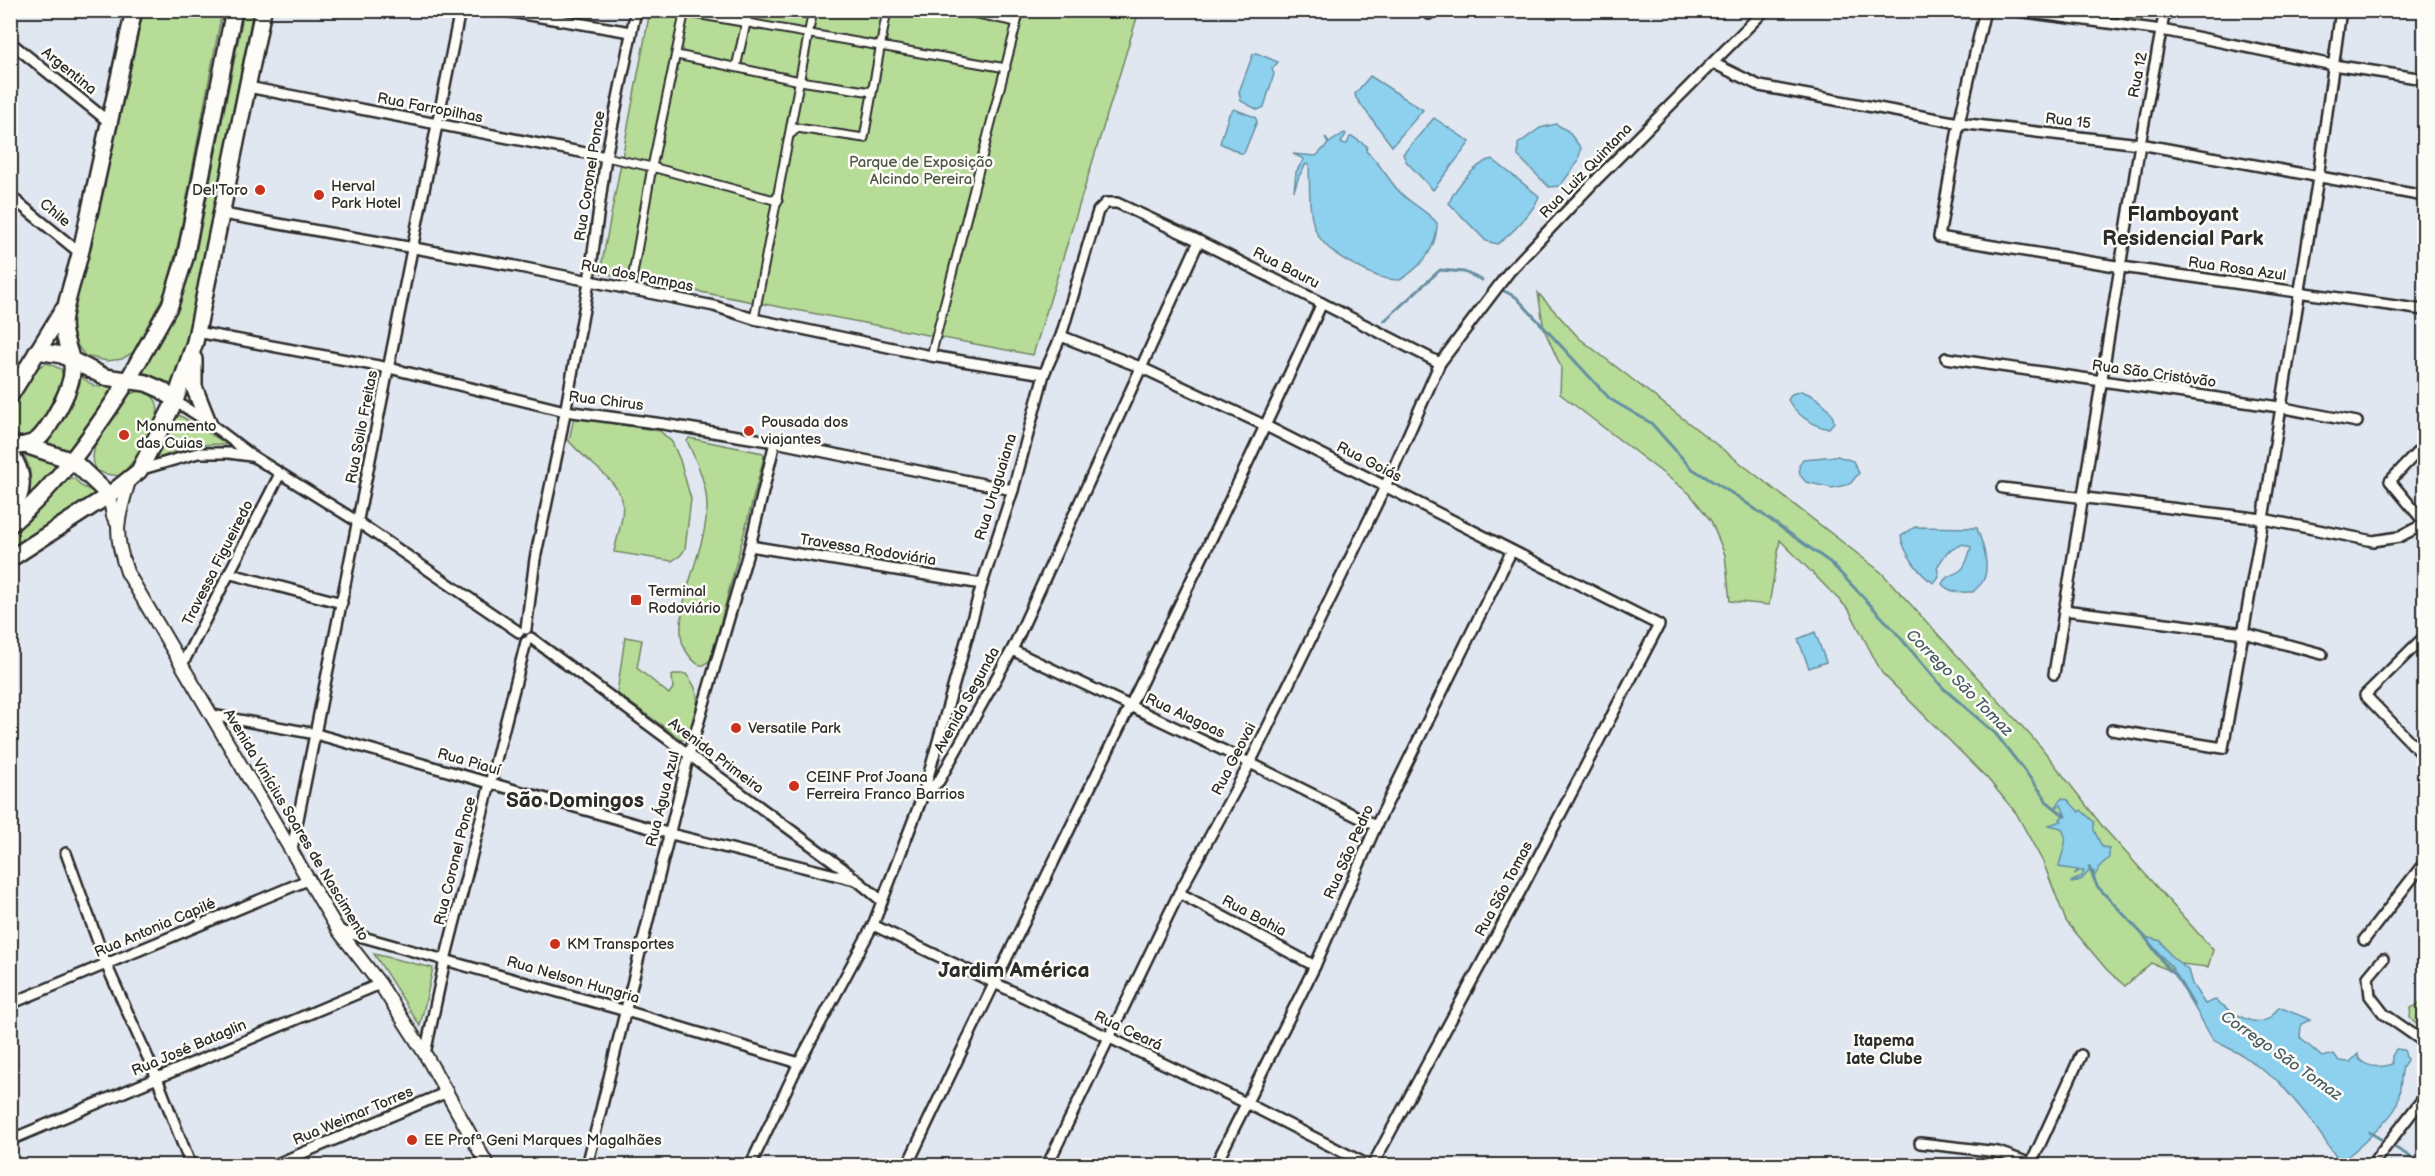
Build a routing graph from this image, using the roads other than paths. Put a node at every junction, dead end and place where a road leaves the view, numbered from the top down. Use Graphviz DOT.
graph roads {
  1 [pos="134,10"];
  2 [pos="234,10"];
  3 [pos="263,10"];
  4 [pos="460,10"];
  5 [pos="499,10"];
  6 [pos="636,10"];
  7 [pos="685,10"];
  8 [pos="749,10"];
  9 [pos="813,10"];
  10 [pos="887,10"];
  11 [pos="959,10"];
  12 [pos="1020,10"];
  13 [pos="1765,10"];
  14 [pos="1985,10"];
  15 [pos="2009,10"];
  16 [pos="2165,10"];
  17 [pos="2341,10"];
  18 [pos="696,14"];
  19 [pos="1016,22"];
  20 [pos="747,23"];
  21 [pos="2162,30"];
  22 [pos="632,32"];
  23 [pos="809,33"];
  24 [pos="10,42"];
  25 [pos="881,45"];
  26 [pos="676,56"];
  27 [pos="1713,63"];
  28 [pos="2333,65"];
  29 [pos="736,67"];
  30 [pos="1006,68"];
  31 [pos="2424,79"];
  32 [pos="800,81"];
  33 [pos="248,87"];
  34 [pos="872,92"];
  35 [pos="109,122"];
  36 [pos="1959,123"];
  37 [pos="437,125"];
  38 [pos="791,134"];
  39 [pos="2140,144"];
  40 [pos="606,157"];
  41 [pos="652,167"];
  42 [pos="2318,178"];
  43 [pos="10,196"];
  44 [pos="2424,196"];
  45 [pos="778,201"];
  46 [pos="1117,202"];
  47 [pos="223,214"];
  48 [pos="1199,241"];
  49 [pos="412,248"];
  50 [pos="80,253"];
  51 [pos="2122,267"];
  52 [pos="589,282"];
  53 [pos="630,291"];
  54 [pos="2298,294"];
  55 [pos="1322,303"];
  56 [pos="67,305"];
  57 [pos="2424,310"];
  58 [pos="754,319"];
  59 [pos="1061,336"];
  60 [pos="196,337"];
  61 [pos="37,351"];
  62 [pos="931,356"];
  63 [pos="1946,358"];
  64 [pos="73,361"];
  65 [pos="1440,363"];
  66 [pos="1140,367"];
  67 [pos="389,368"];
  68 [pos="1044,374"];
  69 [pos="128,380"];
  70 [pos="2102,382"];
  71 [pos="10,396"];
  72 [pos="175,401"];
  73 [pos="2279,407"];
  74 [pos="565,411"];
  75 [pos="208,422"];
  76 [pos="2357,422"];
  77 [pos="1266,426"];
  78 [pos="775,442"];
  79 [pos="2424,445"];
  80 [pos="18,446"];
  81 [pos="10,453"];
  82 [pos="254,457"];
  83 [pos="78,465"];
  84 [pos="135,474"];
  85 [pos="280,474"];
  86 [pos="97,482"];
  87 [pos="1385,487"];
  88 [pos="2002,488"];
  89 [pos="1013,490"];
  90 [pos="109,495"];
  91 [pos="2082,499"];
  92 [pos="10,511"];
  93 [pos="2263,519"];
  94 [pos="358,522"];
  95 [pos="117,523"];
  96 [pos="2424,523"];
  97 [pos="10,525"];
  98 [pos="750,546"];
  99 [pos="1511,552"];
  100 [pos="10,559"];
  101 [pos="231,574"];
  102 [pos="982,584"];
  103 [pos="342,603"];
  104 [pos="2064,610"];
  105 [pos="1659,624"];
  106 [pos="2244,633"];
  107 [pos="525,635"];
  108 [pos="2424,637"];
  109 [pos="1012,650"];
  110 [pos="2322,654"];
  111 [pos="182,665"];
  112 [pos="2054,674"];
  113 [pos="1131,707"];
  114 [pos="212,715"];
  115 [pos="2112,730"];
  116 [pos="316,734"];
  117 [pos="689,755"];
  118 [pos="2424,756"];
  119 [pos="1250,763"];
  120 [pos="490,784"];
  121 [pos="923,795"];
  122 [pos="1376,826"];
  123 [pos="671,834"];
  124 [pos="292,849"];
  125 [pos="66,853"];
  126 [pos="2424,862"];
  127 [pos="310,879"];
  128 [pos="855,880"];
  129 [pos="1179,893"];
  130 [pos="882,901"];
  131 [pos="873,925"];
  132 [pos="338,930"];
  133 [pos="2364,940"];
  134 [pos="2383,959"];
  135 [pos="445,960"];
  136 [pos="106,964"];
  137 [pos="1315,966"];
  138 [pos="993,982"];
  139 [pos="380,984"];
  140 [pos="10,1004"];
  141 [pos="626,1011"];
  142 [pos="1107,1038"];
  143 [pos="2424,1042"];
  144 [pos="425,1054"];
  145 [pos="2080,1055"];
  146 [pos="799,1063"];
  147 [pos="157,1078"];
  148 [pos="445,1093"];
  149 [pos="2424,1097"];
  150 [pos="1246,1102"];
  151 [pos="10,1140"];
  152 [pos="1920,1143"];
  153 [pos="2032,1165"];
  154 [pos="191,1166"];
  155 [pos="272,1166"];
  156 [pos="488,1166"];
  157 [pos="587,1166"];
  158 [pos="750,1166"];
  159 [pos="907,1166"];
  160 [pos="1047,1166"];
  161 [pos="1215,1166"];
  162 [pos="1371,1166"];
  163 [pos="2371,1166"];
  1 -- 35 [label="main road"];
  2 -- 69 [label="main road"];
  3 -- 33 [label="main road"];
  4 -- 37 [label="street, Rua Soilo Freitas"];
  5 -- 22 [label="street"];
  6 -- 22 [label="street, Rua Coronel Ponce"];
  7 -- 26 [label="street"];
  8 -- 20 [label="street"];
  9 -- 23 [label="street"];
  10 -- 25 [label="street"];
  11 -- 19 [label="street"];
  12 -- 19 [label="street"];
  13 -- 27 [label="street, Rua Luiz Quintana"];
  14 -- 36 [label="street"];
  15 -- 21 [label="street"];
  16 -- 21 [label="street, Rua 12"];
  17 -- 28 [label="street"];
  18 -- 20 [label="street"];
  19 -- 30 [label="street"];
  20 -- 23 [label="street"];
  20 -- 29 [label="street"];
  21 -- 28 [label="street"];
  21 -- 39 [label="street, Rua 12"];
  22 -- 40 [label="street, Rua Coronel Ponce"];
  23 -- 25 [label="street"];
  23 -- 32 [label="street"];
  24 -- 35 [label="street, Argentina"];
  25 -- 30 [label="street"];
  25 -- 34 [label="street"];
  26 -- 29 [label="street"];
  26 -- 41 [label="street"];
  27 -- 36 [label="street, Rua 15"];
  27 -- 65 [label="street, Rua Luiz Quintana"];
  28 -- 31 [label="street"];
  28 -- 42 [label="street"];
  29 -- 32 [label="street"];
  30 -- 62 [label="street"];
  32 -- 34 [label="street"];
  32 -- 38 [label="street"];
  33 -- 37 [label="street, Rua Farropilhas"];
  33 -- 47 [label="main road"];
  34 -- 38 [label="street"];
  35 -- 50 [label="main road"];
  36 -- 39 [label="street, Rua 15"];
  36 -- 51 [label="street, Rua Rosa Azul"];
  37 -- 40 [label="street, Rua Farropilhas"];
  37 -- 49 [label="street, Rua Soilo Freitas"];
  38 -- 45 [label="street"];
  39 -- 42 [label="street, Rua 15"];
  39 -- 51 [label="street, Rua 12"];
  40 -- 41 [label="street"];
  40 -- 52 [label="street, Rua Coronel Ponce"];
  41 -- 45 [label="street"];
  41 -- 53 [label="street"];
  42 -- 44 [label="street, Rua 15"];
  42 -- 54 [label="street"];
  43 -- 50 [label="street, Chile"];
  45 -- 58 [label="street"];
  46 -- 48 [label="street, Rua Bauru"];
  46 -- 59 [label="street, Rua Uruguaiana"];
  47 -- 49 [label="street, Rua dos Pampas"];
  47 -- 60 [label="main road"];
  48 -- 55 [label="street, Rua Bauru"];
  48 -- 66 [label="street, Avenida Segunda"];
  49 -- 52 [label="street, Rua dos Pampas"];
  49 -- 67 [label="street, Rua Soilo Freitas"];
  50 -- 56 [label="main road"];
  51 -- 54 [label="street, Rua Rosa Azul"];
  51 -- 70 [label="street, Rua 12"];
  52 -- 53 [label="street, Rua dos Pampas"];
  52 -- 74 [label="street, Rua Coronel Ponce"];
  53 -- 58 [label="street, Rua dos Pampas"];
  54 -- 57 [label="street, Rua Rosa Azul"];
  54 -- 73 [label="street"];
  55 -- 65 [label="street, Rua Bauru"];
  55 -- 77 [label="street"];
  56 -- 61 [label="main road"];
  56 -- 64 [label="main road"];
  58 -- 62 [label="street, Rua dos Pampas"];
  59 -- 66 [label="street, Rua Goiás"];
  59 -- 68 [label="street, Rua Uruguaiana"];
  60 -- 67 [label="street, Rua Chirus"];
  60 -- 72 [label="main road"];
  60 -- 75 [label="main road"];
  61 -- 64 [label="main road"];
  61 -- 71 [label="main road"];
  62 -- 68 [label="street, Rua dos Pampas"];
  63 -- 70 [label="street, Rua São Cristóvão"];
  64 -- 69 [label="main road"];
  64 -- 80 [label="main road"];
  65 -- 87 [label="street, Rua Geovai"];
  66 -- 77 [label="street, Rua Goiás"];
  66 -- 109 [label="street, Avenida Segunda"];
  67 -- 74 [label="street, Rua Chirus"];
  67 -- 94 [label="street, Rua Soilo Freitas"];
  68 -- 89 [label="street, Rua Uruguaiana"];
  69 -- 72 [label="main road"];
  69 -- 83 [label="main road"];
  70 -- 73 [label="street, Rua São Cristóvão"];
  70 -- 91 [label="street, Rua 12"];
  72 -- 75 [label="street, Avenida Primeira"];
  72 -- 84 [label="main road"];
  73 -- 76 [label="street, Rua São Cristóvão"];
  73 -- 93 [label="street"];
  74 -- 78 [label="street, Rua Chirus"];
  74 -- 107 [label="street, Rua Coronel Ponce"];
  75 -- 82 [label="street, Avenida Primeira"];
  77 -- 87 [label="street, Rua Goiás"];
  77 -- 113 [label="street"];
  78 -- 89 [label="street, Rua Chirus"];
  78 -- 98 [label="street, Rua Água Azul"];
  79 -- 96 [label="street"];
  80 -- 83 [label="main road"];
  81 -- 92 [label="main road"];
  82 -- 84 [label="street, Avenida Primeira"];
  82 -- 85 [label="street, Avenida Primeira"];
  83 -- 86 [label="main road"];
  83 -- 97 [label="main road"];
  84 -- 86 [label="main road"];
  84 -- 90 [label="main road"];
  84 -- 95 [label="street"];
  85 -- 94 [label="street, Avenida Primeira"];
  85 -- 101 [label="street, Travessa Figueiredo"];
  86 -- 90 [label="main road"];
  87 -- 99 [label="street, Rua Goiás"];
  87 -- 119 [label="street, Rua Geovai"];
  88 -- 91 [label="street"];
  89 -- 102 [label="street, Rua Uruguaiana"];
  90 -- 95 [label="street, Avenida Vinícius Soares de Nascimento"];
  90 -- 100 [label="main road"];
  91 -- 93 [label="street"];
  91 -- 104 [label="street, Rua 12"];
  93 -- 96 [label="street"];
  93 -- 106 [label="street"];
  94 -- 103 [label="street, Rua Soilo Freitas"];
  94 -- 107 [label="street, Avenida Primeira"];
  95 -- 111 [label="street, Avenida Vinícius Soares de Nascimento"];
  98 -- 102 [label="street, Travessa Rodoviária"];
  98 -- 117 [label="street, Rua Água Azul"];
  99 -- 105 [label="street, Rua Goiás"];
  99 -- 122 [label="street, Rua São Pedro"];
  101 -- 103 [label="street"];
  101 -- 111 [label="street, Travessa Figueiredo"];
  102 -- 121 [label="street, Rua Uruguaiana"];
  103 -- 116 [label="street, Rua Soilo Freitas"];
  104 -- 106 [label="street"];
  104 -- 112 [label="street, Rua 12"];
  105 -- 162 [label="street, Rua São Tomas"];
  106 -- 110 [label="street"];
  106 -- 115 [label="street"];
  107 -- 117 [label="street, Avenida Primeira"];
  107 -- 120 [label="street, Rua Coronel Ponce"];
  108 -- 118 [label="street"];
  109 -- 113 [label="street, Rua Alagoas"];
  109 -- 121 [label="street, Avenida Segunda"];
  111 -- 114 [label="street, Avenida Vinícius Soares de Nascimento"];
  113 -- 119 [label="street, Rua Alagoas"];
  113 -- 138 [label="street"];
  114 -- 116 [label="street, Rua Piauí"];
  114 -- 124 [label="street, Avenida Vinícius Soares de Nascimento"];
  116 -- 120 [label="street, Rua Piauí"];
  116 -- 124 [label="street, Rua Soilo Freitas"];
  117 -- 123 [label="street, Rua Água Azul"];
  117 -- 128 [label="street, Avenida Primeira"];
  119 -- 122 [label="street, Rua Alagoas"];
  119 -- 129 [label="street, Rua Geovai"];
  120 -- 123 [label="street, Rua Piauí"];
  120 -- 135 [label="street, Rua Coronel Ponce"];
  121 -- 130 [label="street, Avenida Segunda"];
  122 -- 137 [label="street, Rua São Pedro"];
  123 -- 128 [label="street, Rua Piauí"];
  123 -- 141 [label="street, Rua Água Azul"];
  124 -- 127 [label="street, Avenida Vinícius Soares de Nascimento"];
  125 -- 136 [label="street"];
  126 -- 133 [label="street"];
  127 -- 132 [label="street, Avenida Vinícius Soares de Nascimento"];
  127 -- 136 [label="street, Rua Antonia Capilé"];
  128 -- 130 [label="street, Avenida Primeira"];
  129 -- 137 [label="street, Rua Bahia"];
  129 -- 142 [label="street, Rua Geovai"];
  130 -- 131 [label="street, Avenida Segunda"];
  131 -- 138 [label="street, Rua Ceará"];
  131 -- 146 [label="street, Avenida Segunda"];
  132 -- 135 [label="street, Rua Nelson Hungria"];
  132 -- 139 [label="street, Avenida Vinícius Soares de Nascimento"];
  134 -- 143 [label="street"];
  135 -- 141 [label="street, Rua Nelson Hungria"];
  135 -- 144 [label="street, Rua Coronel Ponce"];
  136 -- 140 [label="street, Rua Antonia Capilé"];
  136 -- 147 [label="street"];
  137 -- 150 [label="street, Rua São Pedro"];
  138 -- 142 [label="street, Rua Ceará"];
  138 -- 159 [label="street"];
  139 -- 144 [label="street, Avenida Vinícius Soares de Nascimento"];
  139 -- 147 [label="street, Rua José Bataglin"];
  141 -- 146 [label="street, Rua Nelson Hungria"];
  141 -- 157 [label="street, Rua Água Azul"];
  142 -- 150 [label="street, Rua Ceará"];
  142 -- 160 [label="street, Rua Geovai"];
  144 -- 148 [label="street, Avenida Vinícius Soares de Nascimento"];
  145 -- 153 [label="street"];
  146 -- 158 [label="street, Avenida Segunda"];
  147 -- 151 [label="street, Rua José Bataglin"];
  147 -- 154 [label="street"];
  148 -- 155 [label="street, Rua Weimar Torres"];
  148 -- 156 [label="street, Avenida Vinícius Soares de Nascimento"];
  149 -- 163 [label="street"];
  150 -- 161 [label="street, Rua São Pedro"];
  150 -- 162 [label="street, Rua Ceará"];
  152 -- 153 [label="street"];
}
